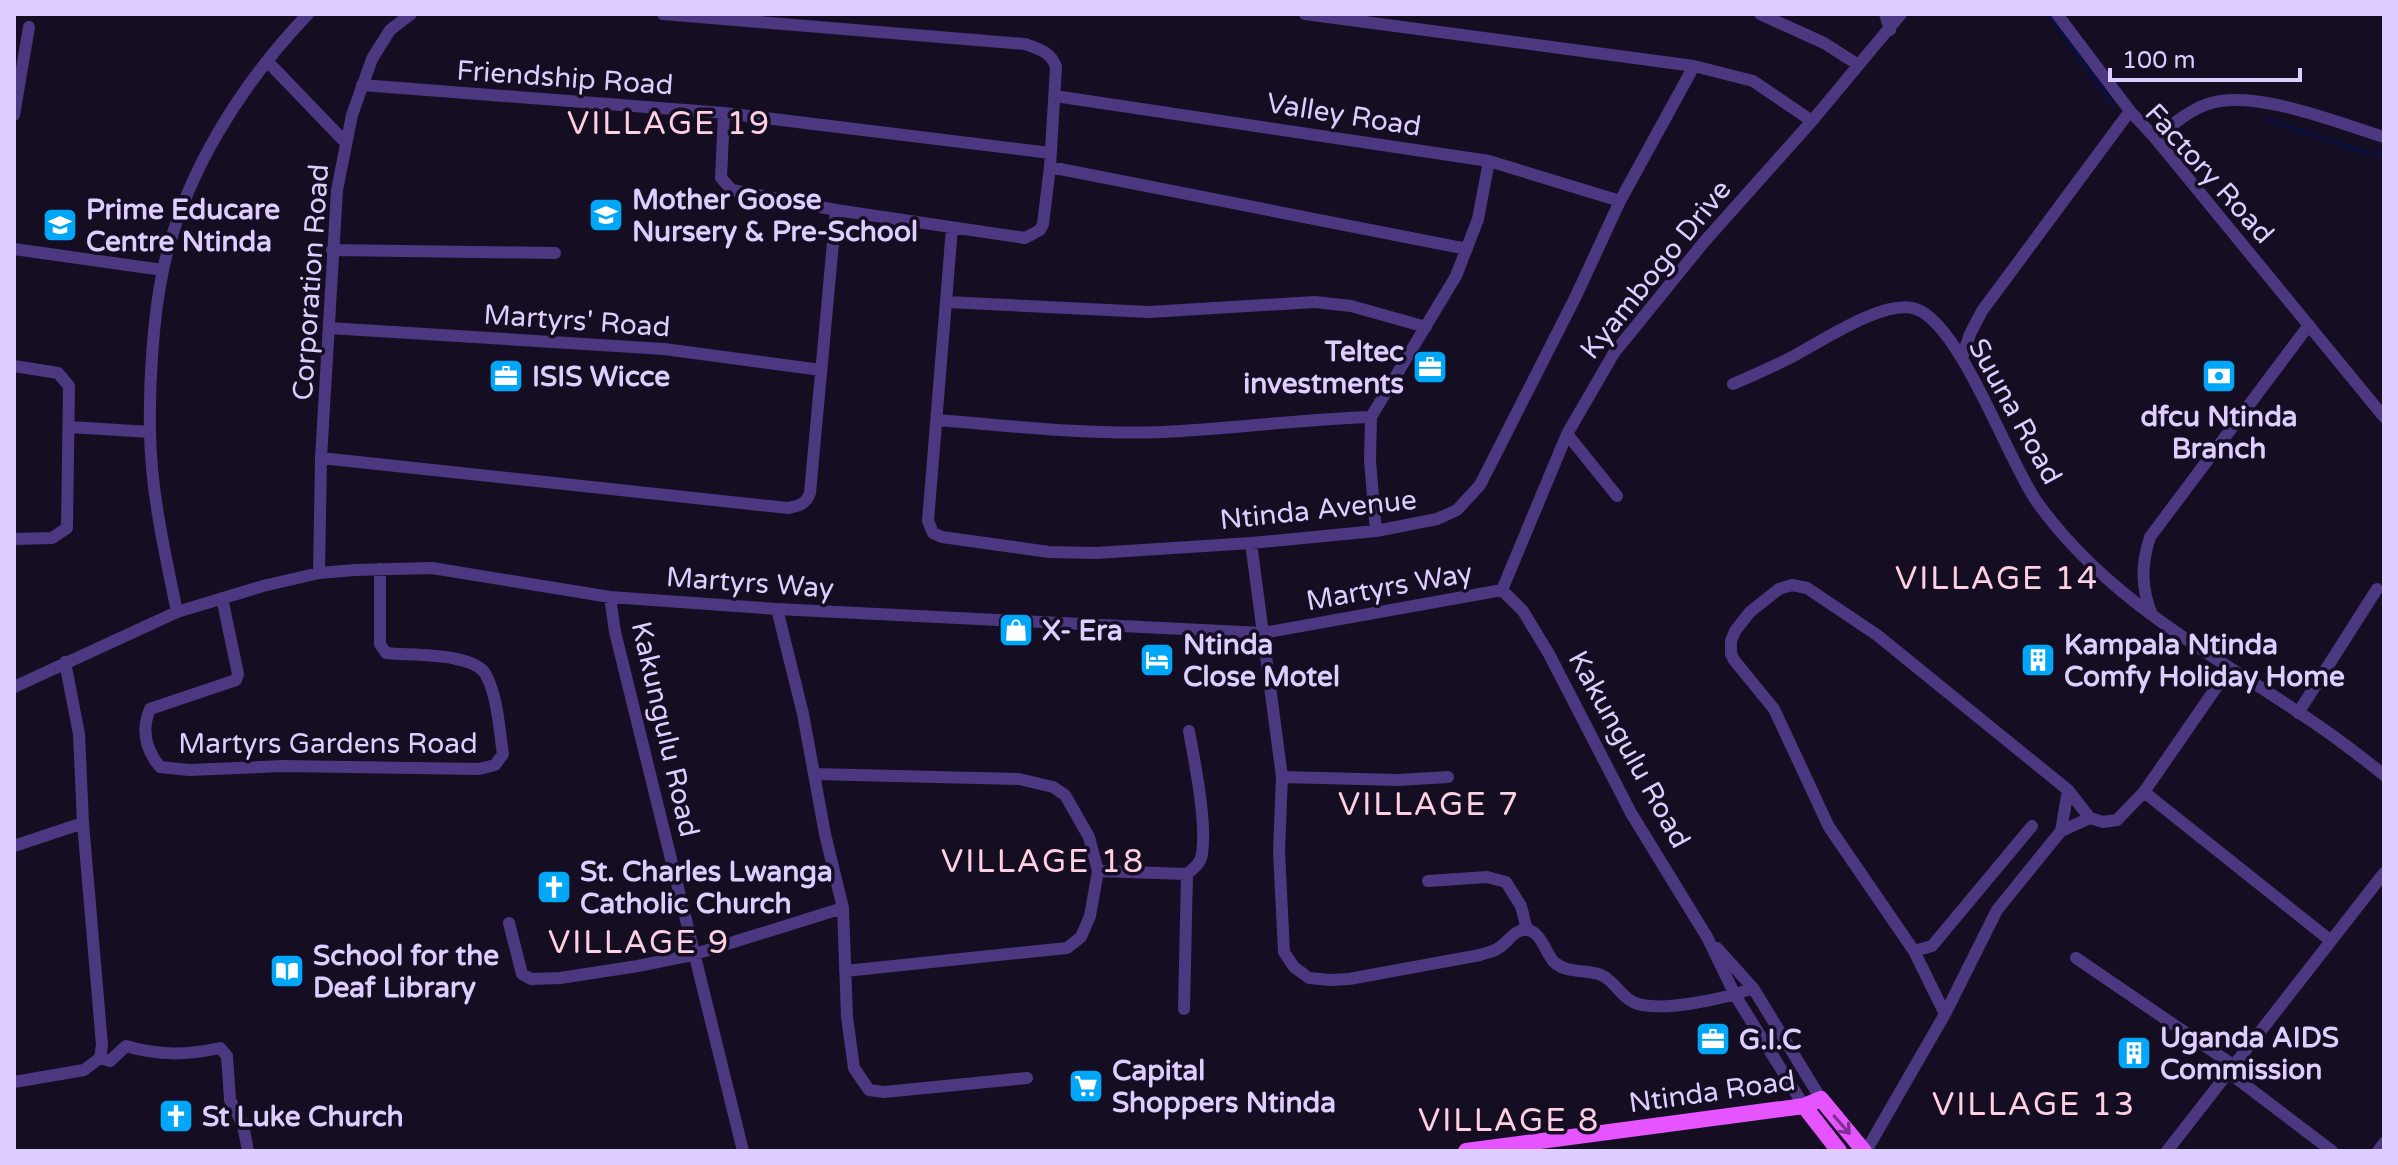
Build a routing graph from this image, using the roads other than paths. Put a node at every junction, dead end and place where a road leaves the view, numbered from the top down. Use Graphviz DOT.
graph roads {
  1 [pos="308,14"];
  2 [pos="411,14"];
  3 [pos="663,14"];
  4 [pos="857,14"];
  5 [pos="1305,14"];
  6 [pos="1760,14"];
  7 [pos="1885,14"];
  8 [pos="1901,14"];
  9 [pos="2057,14"];
  10 [pos="29,27"];
  11 [pos="856,28"];
  12 [pos="1890,30"];
  13 [pos="268,62"];
  14 [pos="1857,64"];
  15 [pos="1694,66"];
  16 [pos="362,85"];
  17 [pos="1055,96"];
  18 [pos="2130,111"];
  19 [pos="724,113"];
  20 [pos="14,115"];
  21 [pos="1812,121"];
  22 [pos="2384,137"];
  23 [pos="2155,138"];
  24 [pos="346,143"];
  25 [pos="1050,153"];
  26 [pos="1489,161"];
  27 [pos="1050,167"];
  28 [pos="1620,201"];
  29 [pos="836,210"];
  30 [pos="952,228"];
  31 [pos="14,249"];
  32 [pos="1467,249"];
  33 [pos="332,250"];
  34 [pos="555,253"];
  35 [pos="163,270"];
  36 [pos="947,302"];
  37 [pos="2309,325"];
  38 [pos="1426,327"];
  39 [pos="329,328"];
  40 [pos="1962,358"];
  41 [pos="14,366"];
  42 [pos="821,370"];
  43 [pos="1733,384"];
  44 [pos="1371,417"];
  45 [pos="2384,417"];
  46 [pos="937,420"];
  47 [pos="70,427"];
  48 [pos="150,432"];
  49 [pos="1567,434"];
  50 [pos="321,458"];
  51 [pos="1617,496"];
  52 [pos="1376,531"];
  53 [pos="14,539"];
  54 [pos="1251,543"];
  55 [pos="380,569"];
  56 [pos="319,573"];
  57 [pos="2377,589"];
  58 [pos="1502,590"];
  59 [pos="610,597"];
  60 [pos="222,598"];
  61 [pos="777,609"];
  62 [pos="177,612"];
  63 [pos="2153,618"];
  64 [pos="1263,633"];
  65 [pos="65,662"];
  66 [pos="2229,669"];
  67 [pos="14,687"];
  68 [pos="2298,713"];
  69 [pos="1189,731"];
  70 [pos="814,774"];
  71 [pos="2384,775"];
  72 [pos="1282,777"];
  73 [pos="1448,777"];
  74 [pos="2068,790"];
  75 [pos="2144,792"];
  76 [pos="2090,818"];
  77 [pos="83,823"];
  78 [pos="2032,826"];
  79 [pos="2061,831"];
  80 [pos="14,846"];
  81 [pos="1098,871"];
  82 [pos="2384,873"];
  83 [pos="1187,874"];
  84 [pos="1428,881"];
  85 [pos="843,908"];
  86 [pos="509,923"];
  87 [pos="1527,930"];
  88 [pos="1707,937"];
  89 [pos="2331,941"];
  90 [pos="1914,951"];
  91 [pos="692,955"];
  92 [pos="2076,958"];
  93 [pos="845,971"];
  94 [pos="1753,988"];
  95 [pos="1735,995"];
  96 [pos="1184,1009"];
  97 [pos="1945,1014"];
  98 [pos="100,1058"];
  99 [pos="2230,1068"];
  100 [pos="1027,1078"];
  101 [pos="14,1082"];
  102 [pos="1821,1099"];
  103 [pos="1804,1106"];
  104 [pos="2384,1143"];
  105 [pos="248,1151"];
  106 [pos="743,1151"];
  107 [pos="1466,1151"];
  108 [pos="1839,1151"];
  109 [pos="1865,1151"];
  110 [pos="2167,1151"];
  111 [pos="2332,1151"];
  112 [pos="2378,1151"];
  1 -- 13 [label="street"];
  2 -- 16 [label="street, Corporation Road"];
  3 -- 11 [label="street"];
  4 -- 11 [label="street"];
  5 -- 15 [label="street"];
  6 -- 14 [label="street"];
  7 -- 12 [label="street"];
  8 -- 12 [label="street, Kyambogo Drive"];
  9 -- 18 [label="street"];
  10 -- 20 [label="street"];
  11 -- 17 [label="street"];
  12 -- 14 [label="street, Kyambogo Drive"];
  13 -- 24 [label="street"];
  13 -- 35 [label="street"];
  14 -- 21 [label="street, Kyambogo Drive"];
  15 -- 21 [label="street"];
  15 -- 28 [label="street, Ntinda Avenue"];
  16 -- 19 [label="street, Friendship Road"];
  16 -- 24 [label="street, Corporation Road"];
  17 -- 25 [label="street"];
  17 -- 26 [label="street, Valley Road"];
  18 -- 23 [label="street, Factory Road"];
  18 -- 40 [label="street, Factory Road"];
  19 -- 25 [label="street, Friendship Road"];
  19 -- 29 [label="street"];
  21 -- 49 [label="street, Kyambogo Drive"];
  22 -- 23 [label="street"];
  23 -- 37 [label="street, Factory Road"];
  24 -- 33 [label="street, Corporation Road"];
  25 -- 27 [label="street"];
  26 -- 28 [label="street, Valley Road"];
  26 -- 32 [label="street"];
  27 -- 30 [label="street"];
  27 -- 32 [label="street"];
  28 -- 52 [label="street, Ntinda Avenue"];
  29 -- 30 [label="street"];
  29 -- 42 [label="street"];
  30 -- 36 [label="street"];
  31 -- 35 [label="street"];
  32 -- 38 [label="street"];
  33 -- 34 [label="street"];
  33 -- 39 [label="street, Corporation Road"];
  35 -- 48 [label="street"];
  36 -- 38 [label="street"];
  36 -- 46 [label="street"];
  37 -- 45 [label="street, Factory Road"];
  37 -- 63 [label="street"];
  38 -- 44 [label="street"];
  39 -- 42 [label="street, Martyrs' Road"];
  39 -- 50 [label="street, Corporation Road"];
  40 -- 43 [label="street, Suuna Road"];
  40 -- 63 [label="street, Suuna Road"];
  41 -- 47 [label="street"];
  42 -- 50 [label="street"];
  44 -- 46 [label="street"];
  44 -- 52 [label="street"];
  46 -- 54 [label="street, Ntinda Avenue"];
  47 -- 48 [label="street"];
  47 -- 53 [label="street"];
  48 -- 62 [label="street"];
  49 -- 51 [label="street"];
  49 -- 58 [label="street, Kyambogo Drive"];
  50 -- 56 [label="street, Corporation Road"];
  52 -- 54 [label="street, Ntinda Avenue"];
  54 -- 64 [label="street"];
  55 -- 56 [label="street, Martyrs Way"];
  55 -- 59 [label="street, Martyrs Way"];
  55 -- 60 [label="street, Martyrs Gardens Road"];
  56 -- 60 [label="street, Martyrs Way"];
  57 -- 68 [label="street"];
  58 -- 64 [label="street, Martyrs Way"];
  58 -- 88 [label="street, Kakungulu Road"];
  59 -- 61 [label="street, Martyrs Way"];
  59 -- 91 [label="street, Kakungulu Road"];
  60 -- 62 [label="street, Martyrs Way"];
  61 -- 64 [label="street, Martyrs Way"];
  61 -- 70 [label="street"];
  62 -- 65 [label="street, Martyrs Way"];
  63 -- 66 [label="street, Suuna Road"];
  64 -- 72 [label="street"];
  65 -- 67 [label="street, Martyrs Way"];
  65 -- 77 [label="street"];
  66 -- 68 [label="street, Suuna Road"];
  66 -- 75 [label="street"];
  68 -- 71 [label="street, Suuna Road"];
  69 -- 83 [label="street"];
  70 -- 81 [label="street"];
  70 -- 85 [label="street"];
  72 -- 73 [label="street"];
  72 -- 87 [label="street"];
  74 -- 76 [label="street"];
  74 -- 79 [label="street"];
  74 -- 90 [label="street"];
  75 -- 76 [label="street"];
  75 -- 89 [label="street"];
  76 -- 79 [label="street"];
  77 -- 80 [label="street"];
  77 -- 98 [label="street"];
  78 -- 90 [label="street"];
  79 -- 97 [label="street"];
  81 -- 83 [label="street"];
  81 -- 93 [label="street"];
  82 -- 89 [label="street"];
  83 -- 96 [label="street"];
  84 -- 87 [label="street"];
  85 -- 91 [label="street"];
  85 -- 93 [label="street"];
  86 -- 91 [label="street"];
  87 -- 95 [label="street"];
  88 -- 94 [label="street, Kakungulu Road"];
  88 -- 95 [label="street, Kakungulu Road"];
  89 -- 99 [label="street"];
  90 -- 97 [label="street"];
  91 -- 106 [label="street, Kakungulu Road"];
  92 -- 99 [label="street"];
  93 -- 100 [label="street"];
  94 -- 95 [label="street"];
  94 -- 102 [label="street, Kakungulu Road"];
  95 -- 103 [label="street, Kakungulu Road"];
  97 -- 109 [label="street"];
  98 -- 101 [label="street"];
  98 -- 105 [label="street"];
  99 -- 110 [label="street"];
  99 -- 111 [label="street"];
  102 -- 103 [label="main road, Ntinda Road"];
  102 -- 109 [label="main road, Kakungulu Road, one-way"];
  103 -- 107 [label="main road, Ntinda Road"];
  103 -- 108 [label="main road, Kakungulu Road"];
  104 -- 112 [label="street"];
}
